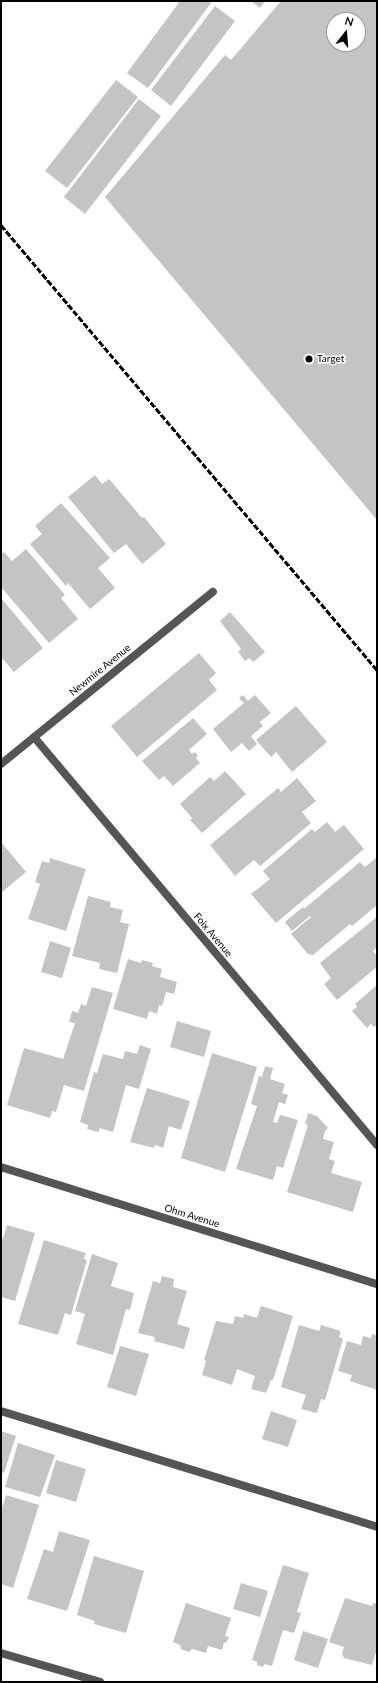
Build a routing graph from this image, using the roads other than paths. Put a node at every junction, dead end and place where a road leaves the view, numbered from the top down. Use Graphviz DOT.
graph roads {
  1 [pos="213,592"];
  2 [pos="34,737"];
  3 [pos="1,764"];
  4 [pos="377,1145"];
  5 [pos="1,1166"];
  6 [pos="377,1284"];
  7 [pos="1,1412"];
  8 [pos="377,1527"];
  9 [pos="1,1652"];
  10 [pos="100,1682"];
  1 -- 2 [label="street, Newmire Avenue"];
  2 -- 3 [label="street, Newmire Avenue"];
  2 -- 4 [label="street, Foix Avenue"];
  5 -- 6 [label="street, Ohm Avenue"];
  7 -- 8 [label="street"];
  9 -- 10 [label="street"];
}
